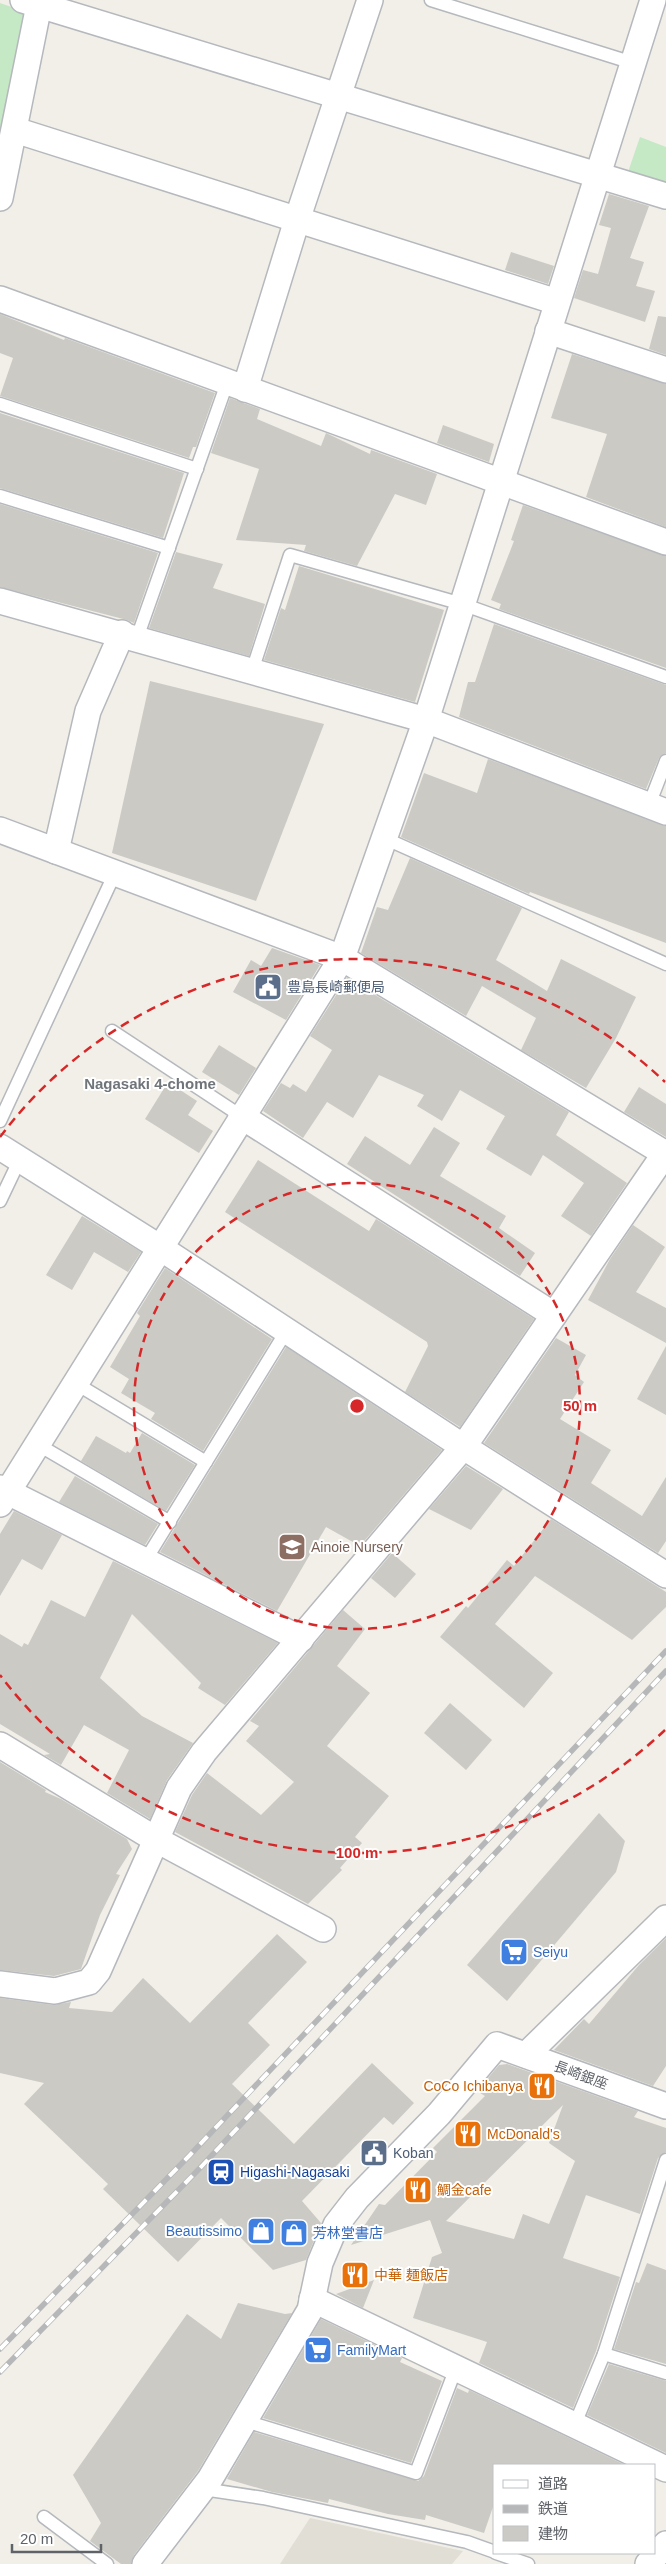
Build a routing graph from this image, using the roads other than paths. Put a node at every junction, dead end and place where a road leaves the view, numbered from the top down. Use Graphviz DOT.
graph roads {
  1 [pos="370,0"];
  2 [pos="431,0"];
  3 [pos="653,0"];
  4 [pos="34,2"];
  5 [pos="633,62"];
  6 [pos="338,96"];
  7 [pos="15,130"];
  8 [pos="598,175"];
  9 [pos="666,196"];
  10 [pos="0,198"];
  11 [pos="297,220"];
  12 [pos="0,299"];
  13 [pos="557,302"];
  14 [pos="548,331"];
  15 [pos="666,370"];
  16 [pos="236,386"];
  17 [pos="0,404"];
  18 [pos="197,469"];
  19 [pos="501,482"];
  20 [pos="0,496"];
  21 [pos="666,542"];
  22 [pos="169,548"];
  23 [pos="0,601"];
  24 [pos="462,604"];
  25 [pos="130,636"];
  26 [pos="252,671"];
  27 [pos="666,678"];
  28 [pos="426,720"];
  29 [pos="666,762"];
  30 [pos="657,808"];
  31 [pos="1,834"];
  32 [pos="384,838"];
  33 [pos="56,851"];
  34 [pos="115,873"];
  35 [pos="342,958"];
  36 [pos="666,964"];
  37 [pos="112,1031"];
  38 [pos="241,1116"];
  39 [pos="0,1122"];
  40 [pos="10,1153"];
  41 [pos="666,1153"];
  42 [pos="0,1201"];
  43 [pos="159,1247"];
  44 [pos="554,1315"];
  45 [pos="287,1330"];
  46 [pos="75,1383"];
  47 [pos="37,1444"];
  48 [pos="464,1446"];
  49 [pos="206,1462"];
  50 [pos="2,1495"];
  51 [pos="170,1522"];
  52 [pos="145,1561"];
  53 [pos="664,1568"];
  54 [pos="301,1639"];
  55 [pos="0,1745"];
  56 [pos="155,1839"];
  57 [pos="666,1918"];
  58 [pos="323,1930"];
  59 [pos="0,1984"];
  60 [pos="526,2055"];
  61 [pos="666,2106"];
  62 [pos="666,2160"];
  63 [pos="312,2298"];
  64 [pos="604,2354"];
  65 [pos="456,2368"];
  66 [pos="666,2373"];
  67 [pos="244,2421"];
  68 [pos="575,2424"];
  69 [pos="656,2464"];
  70 [pos="203,2489"];
  71 [pos="44,2517"];
  72 [pos="666,2544"];
  73 [pos="493,2551"];
  74 [pos="500,2554"];
  75 [pos="108,2564"];
  76 [pos="145,2564"];
  77 [pos="528,2564"];
  78 [pos="648,2564"];
  1 -- 6 [label="street"];
  2 -- 5 [label="lane"];
  3 -- 5 [label="street"];
  4 -- 6 [label="street"];
  4 -- 7 [label="street"];
  5 -- 8 [label="street"];
  6 -- 8 [label="street"];
  6 -- 11 [label="street"];
  7 -- 10 [label="street"];
  7 -- 11 [label="street"];
  8 -- 9 [label="street"];
  8 -- 13 [label="street"];
  11 -- 13 [label="street"];
  11 -- 16 [label="street"];
  12 -- 16 [label="street"];
  13 -- 14 [label="street"];
  14 -- 15 [label="street"];
  14 -- 19 [label="street"];
  16 -- 18 [label="lane"];
  16 -- 19 [label="street"];
  17 -- 18 [label="lane"];
  18 -- 22 [label="lane"];
  19 -- 21 [label="street"];
  19 -- 24 [label="street"];
  20 -- 22 [label="lane"];
  22 -- 25 [label="lane"];
  23 -- 25 [label="street"];
  24 -- 26 [label="lane"];
  24 -- 27 [label="lane"];
  24 -- 28 [label="street"];
  25 -- 26 [label="street"];
  25 -- 33 [label="street"];
  26 -- 28 [label="street"];
  28 -- 30 [label="street"];
  28 -- 32 [label="street"];
  29 -- 30 [label="lane"];
  31 -- 33 [label="street"];
  32 -- 35 [label="street"];
  32 -- 36 [label="lane"];
  33 -- 34 [label="street"];
  34 -- 35 [label="street"];
  34 -- 39 [label="lane"];
  35 -- 38 [label="street"];
  35 -- 41 [label="street"];
  37 -- 38 [label="lane"];
  38 -- 43 [label="street"];
  38 -- 44 [label="street"];
  40 -- 42 [label="lane"];
  40 -- 43 [label="street"];
  41 -- 44 [label="street"];
  43 -- 45 [label="street"];
  43 -- 46 [label="street"];
  44 -- 48 [label="street"];
  45 -- 48 [label="street"];
  45 -- 49 [label="lane"];
  46 -- 47 [label="street"];
  46 -- 49 [label="lane"];
  47 -- 50 [label="street"];
  47 -- 51 [label="lane"];
  48 -- 53 [label="street"];
  48 -- 54 [label="street"];
  49 -- 51 [label="lane"];
  50 -- 52 [label="street"];
  51 -- 52 [label="lane"];
  52 -- 54 [label="street"];
  54 -- 56 [label="street"];
  55 -- 56 [label="street"];
  56 -- 58 [label="street"];
  56 -- 59 [label="street"];
  57 -- 60 [label="street"];
  60 -- 61 [label="street, 長崎銀座"];
  60 -- 63 [label="street, 長崎銀座"];
  62 -- 64 [label="lane"];
  63 -- 65 [label="street"];
  63 -- 67 [label="street"];
  64 -- 66 [label="lane"];
  64 -- 68 [label="lane"];
  65 -- 67 [label="lane"];
  65 -- 68 [label="street"];
  67 -- 70 [label="street"];
  68 -- 69 [label="street"];
  70 -- 73 [label="lane"];
  70 -- 76 [label="street"];
  71 -- 75 [label="lane"];
  72 -- 78 [label="street"];
  74 -- 77 [label="lane"];
}
